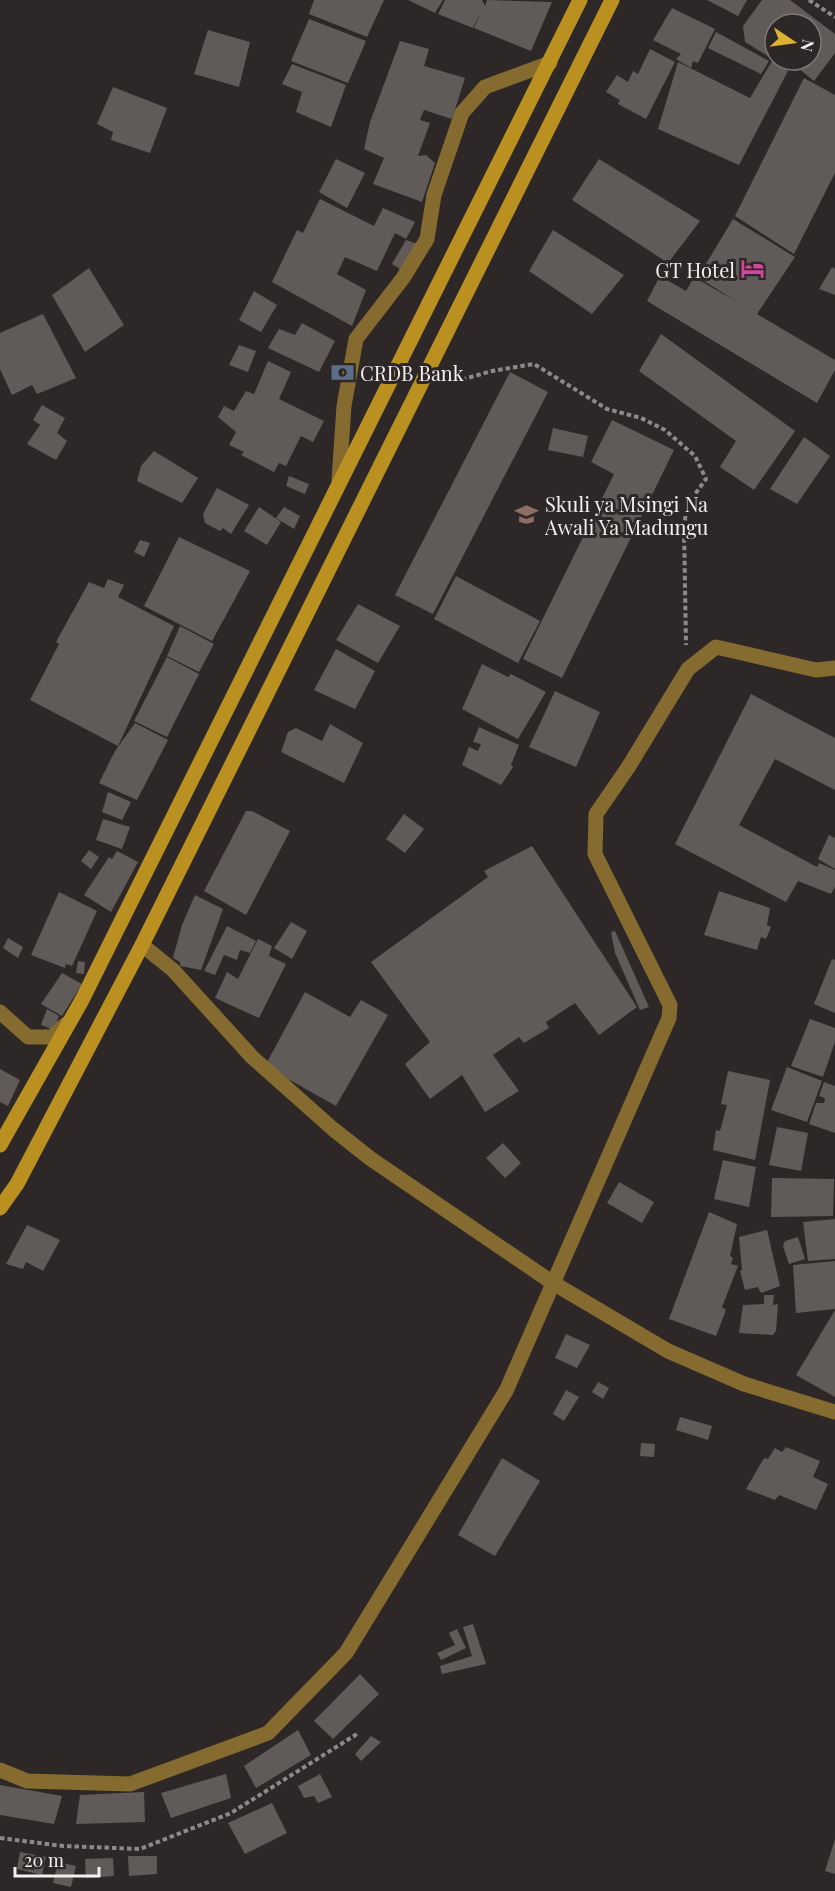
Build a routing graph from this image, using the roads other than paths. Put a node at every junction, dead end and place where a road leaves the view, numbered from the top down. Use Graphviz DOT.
graph roads {
  1 [pos="580,0"];
  2 [pos="612,0"];
  3 [pos="550,63"];
  4 [pos="339,480"];
  5 [pos="835,668"];
  6 [pos="142,945"];
  7 [pos="0,1012"];
  8 [pos="74,1016"];
  9 [pos="0,1145"];
  10 [pos="0,1208"];
  11 [pos="553,1283"];
  12 [pos="835,1412"];
  13 [pos="0,1770"];
  1 -- 3 [label="main road"];
  2 -- 6 [label="main road"];
  3 -- 4 [label="main road"];
  3 -- 4 [label="street"];
  4 -- 8 [label="main road"];
  5 -- 11 [label="street"];
  6 -- 10 [label="main road"];
  6 -- 11 [label="street"];
  7 -- 8 [label="street"];
  8 -- 9 [label="main road"];
  11 -- 12 [label="street"];
  11 -- 13 [label="street"];
}
